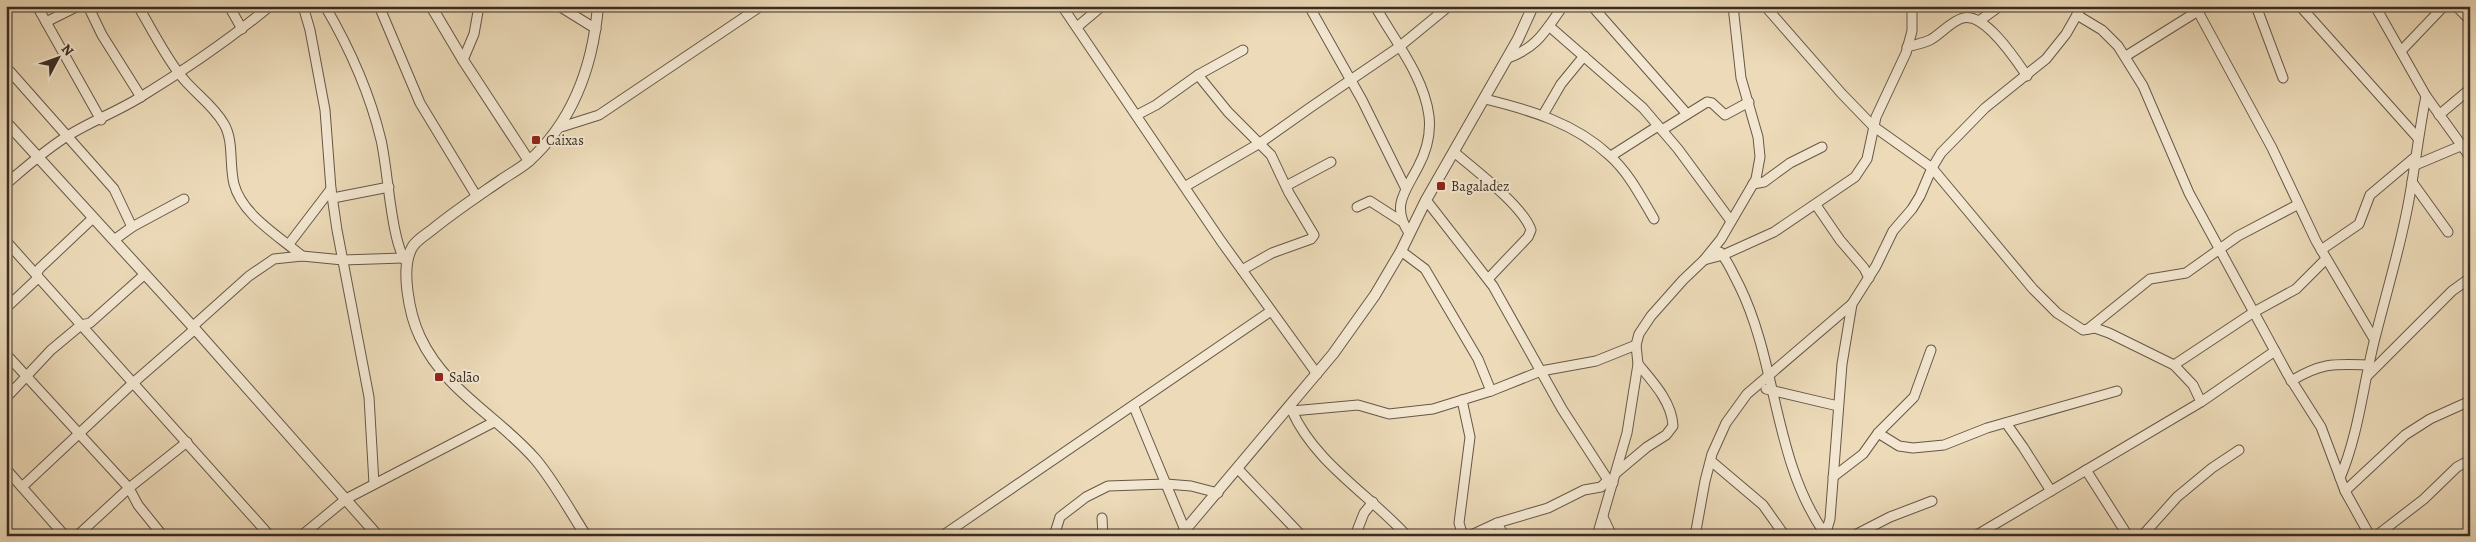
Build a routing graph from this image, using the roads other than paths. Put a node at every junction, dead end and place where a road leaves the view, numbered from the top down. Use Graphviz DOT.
graph roads {
  1 [pos="37,6"];
  2 [pos="78,6"];
  3 [pos="88,6"];
  4 [pos="138,6"];
  5 [pos="229,6"];
  6 [pos="270,6"];
  7 [pos="303,6"];
  8 [pos="325,6"];
  9 [pos="379,6"];
  10 [pos="431,6"];
  11 [pos="479,6"];
  12 [pos="559,6"];
  13 [pos="598,6"];
  14 [pos="762,6"];
  15 [pos="1062,6"];
  16 [pos="1102,6"];
  17 [pos="1308,6"];
  18 [pos="1375,6"];
  19 [pos="1449,6"];
  20 [pos="1533,6"];
  21 [pos="1563,6"];
  22 [pos="1592,6"];
  23 [pos="1733,6"];
  24 [pos="1765,6"];
  25 [pos="1912,6"];
  26 [pos="2000,6"];
  27 [pos="2082,6"];
  28 [pos="2268,6"];
  29 [pos="2300,6"];
  30 [pos="2375,6"];
  31 [pos="2444,6"];
  32 [pos="2456,6"];
  33 [pos="2200,8"];
  34 [pos="2258,9"];
  35 [pos="2077,15"];
  36 [pos="2470,20"];
  37 [pos="1980,21"];
  38 [pos="46,22"];
  39 [pos="1549,26"];
  40 [pos="1077,27"];
  41 [pos="242,29"];
  42 [pos="596,29"];
  43 [pos="1399,47"];
  44 [pos="1908,47"];
  45 [pos="1243,50"];
  46 [pos="2400,51"];
  47 [pos="1584,56"];
  48 [pos="2126,56"];
  49 [pos="1508,58"];
  50 [pos="463,60"];
  51 [pos="6,67"];
  52 [pos="178,73"];
  53 [pos="1198,75"];
  54 [pos="2027,76"];
  55 [pos="2283,78"];
  56 [pos="1350,80"];
  57 [pos="2470,89"];
  58 [pos="2426,96"];
  59 [pos="141,97"];
  60 [pos="1485,99"];
  61 [pos="1749,102"];
  62 [pos="1686,114"];
  63 [pos="1137,115"];
  64 [pos="1542,115"];
  65 [pos="2439,115"];
  66 [pos="100,120"];
  67 [pos="6,122"];
  68 [pos="1873,126"];
  69 [pos="558,128"];
  70 [pos="1660,128"];
  71 [pos="67,136"];
  72 [pos="2417,136"];
  73 [pos="2470,142"];
  74 [pos="1260,143"];
  75 [pos="2460,146"];
  76 [pos="1822,147"];
  77 [pos="1454,152"];
  78 [pos="38,156"];
  79 [pos="1611,156"];
  80 [pos="2470,156"];
  81 [pos="529,161"];
  82 [pos="1331,162"];
  83 [pos="2414,162"];
  84 [pos="1932,168"];
  85 [pos="2412,182"];
  86 [pos="6,184"];
  87 [pos="1753,184"];
  88 [pos="1186,186"];
  89 [pos="1286,186"];
  90 [pos="389,187"];
  91 [pos="1405,187"];
  92 [pos="332,193"];
  93 [pos="478,197"];
  94 [pos="184,199"];
  95 [pos="1426,200"];
  96 [pos="1816,205"];
  97 [pos="2297,205"];
  98 [pos="1357,207"];
  99 [pos="93,218"];
  100 [pos="1654,219"];
  101 [pos="1401,221"];
  102 [pos="1732,221"];
  103 [pos="132,227"];
  104 [pos="2448,232"];
  105 [pos="1409,233"];
  106 [pos="114,240"];
  107 [pos="6,242"];
  108 [pos="288,244"];
  109 [pos="1715,246"];
  110 [pos="2218,250"];
  111 [pos="2321,250"];
  112 [pos="1401,251"];
  113 [pos="1723,255"];
  114 [pos="302,256"];
  115 [pos="2326,259"];
  116 [pos="343,260"];
  117 [pos="405,260"];
  118 [pos="1704,260"];
  119 [pos="1242,270"];
  120 [pos="145,274"];
  121 [pos="38,278"];
  122 [pos="1869,278"];
  123 [pos="2470,278"];
  124 [pos="1488,279"];
  125 [pos="1852,304"];
  126 [pos="6,308"];
  127 [pos="1271,311"];
  128 [pos="2254,312"];
  129 [pos="81,325"];
  130 [pos="194,328"];
  131 [pos="2088,329"];
  132 [pos="2374,339"];
  133 [pos="1636,345"];
  134 [pos="1932,350"];
  135 [pos="2274,351"];
  136 [pos="6,354"];
  137 [pos="1638,364"];
  138 [pos="2174,365"];
  139 [pos="2369,365"];
  140 [pos="1541,371"];
  141 [pos="1317,374"];
  142 [pos="2368,375"];
  143 [pos="27,376"];
  144 [pos="1769,377"];
  145 [pos="2291,381"];
  146 [pos="133,383"];
  147 [pos="1756,386"];
  148 [pos="1771,390"];
  149 [pos="1491,391"];
  150 [pos="2117,391"];
  151 [pos="6,398"];
  152 [pos="1462,400"];
  153 [pos="2470,401"];
  154 [pos="2201,402"];
  155 [pos="1838,406"];
  156 [pos="1134,407"];
  157 [pos="1290,410"];
  158 [pos="494,422"];
  159 [pos="2006,423"];
  160 [pos="80,433"];
  161 [pos="1878,433"];
  162 [pos="187,442"];
  163 [pos="2239,450"];
  164 [pos="2470,460"];
  165 [pos="1711,461"];
  166 [pos="6,469"];
  167 [pos="1238,469"];
  168 [pos="2086,470"];
  169 [pos="1833,477"];
  170 [pos="2340,478"];
  171 [pos="1612,479"];
  172 [pos="374,484"];
  173 [pos="1166,484"];
  174 [pos="22,487"];
  175 [pos="129,488"];
  176 [pos="2345,490"];
  177 [pos="2051,491"];
  178 [pos="1218,493"];
  179 [pos="346,499"];
  180 [pos="1932,501"];
  181 [pos="1373,502"];
  182 [pos="1102,518"];
  183 [pos="1603,518"];
  184 [pos="1497,523"];
  185 [pos="1183,533"];
  186 [pos="1825,535"];
  187 [pos="65,536"];
  188 [pos="77,536"];
  189 [pos="163,536"];
  190 [pos="270,536"];
  191 [pos="301,536"];
  192 [pos="378,536"];
  193 [pos="586,536"];
  194 [pos="942,536"];
  195 [pos="1054,536"];
  196 [pos="1103,536"];
  197 [pos="1302,536"];
  198 [pos="1355,536"];
  199 [pos="1408,536"];
  200 [pos="1463,536"];
  201 [pos="1469,536"];
  202 [pos="1504,536"];
  203 [pos="1598,536"];
  204 [pos="1612,536"];
  205 [pos="1695,536"];
  206 [pos="1785,536"];
  207 [pos="1853,536"];
  208 [pos="1975,536"];
  209 [pos="2128,536"];
  210 [pos="2142,536"];
  211 [pos="2370,536"];
  212 [pos="2376,536"];
  1 -- 38 [label="street"];
  2 -- 38 [label="street"];
  3 -- 59 [label="street"];
  4 -- 52 [label="street"];
  5 -- 41 [label="street"];
  6 -- 41 [label="street"];
  7 -- 92 [label="street"];
  8 -- 90 [label="street"];
  9 -- 93 [label="street"];
  10 -- 50 [label="street"];
  11 -- 50 [label="street"];
  12 -- 42 [label="street"];
  13 -- 42 [label="street"];
  14 -- 69 [label="street"];
  15 -- 40 [label="street"];
  16 -- 40 [label="street"];
  17 -- 56 [label="street"];
  18 -- 43 [label="street"];
  19 -- 43 [label="street"];
  20 -- 49 [label="street"];
  21 -- 39 [label="street"];
  22 -- 62 [label="street"];
  23 -- 61 [label="street"];
  24 -- 68 [label="street"];
  25 -- 44 [label="street"];
  26 -- 37 [label="street"];
  27 -- 35 [label="street"];
  28 -- 34 [label="street"];
  29 -- 72 [label="street"];
  30 -- 46 [label="street"];
  31 -- 46 [label="street"];
  32 -- 36 [label="street"];
  33 -- 48 [label="street"];
  33 -- 97 [label="street"];
  34 -- 55 [label="street"];
  35 -- 48 [label="street"];
  35 -- 54 [label="street"];
  37 -- 44 [label="street"];
  37 -- 54 [label="street"];
  38 -- 66 [label="street"];
  39 -- 47 [label="street"];
  39 -- 49 [label="street"];
  40 -- 63 [label="street"];
  41 -- 52 [label="street"];
  42 -- 69 [label="street"];
  43 -- 56 [label="street"];
  43 -- 91 [label="street"];
  44 -- 68 [label="street"];
  45 -- 53 [label="street"];
  46 -- 58 [label="street"];
  47 -- 64 [label="street"];
  47 -- 70 [label="street"];
  48 -- 110 [label="street"];
  49 -- 60 [label="street"];
  50 -- 81 [label="street"];
  51 -- 71 [label="street"];
  52 -- 59 [label="street"];
  52 -- 108 [label="street"];
  53 -- 63 [label="street"];
  53 -- 74 [label="street"];
  54 -- 84 [label="street"];
  56 -- 74 [label="street"];
  56 -- 91 [label="street"];
  57 -- 65 [label="street"];
  58 -- 65 [label="street"];
  58 -- 72 [label="street"];
  59 -- 66 [label="street"];
  60 -- 64 [label="street"];
  60 -- 77 [label="street"];
  61 -- 62 [label="street"];
  61 -- 87 [label="street"];
  62 -- 70 [label="street"];
  63 -- 88 [label="street"];
  64 -- 79 [label="street"];
  65 -- 75 [label="street"];
  66 -- 71 [label="street"];
  67 -- 78 [label="street"];
  68 -- 84 [label="street"];
  68 -- 96 [label="street"];
  69 -- 81 [label="street"];
  70 -- 79 [label="street"];
  70 -- 102 [label="street"];
  71 -- 78 [label="street"];
  71 -- 103 [label="street"];
  72 -- 83 [label="street"];
  73 -- 75 [label="street"];
  74 -- 88 [label="street"];
  74 -- 89 [label="street"];
  75 -- 80 [label="street"];
  75 -- 83 [label="street"];
  76 -- 87 [label="street"];
  77 -- 95 [label="street"];
  77 -- 124 [label="street"];
  78 -- 86 [label="street"];
  78 -- 99 [label="street"];
  79 -- 100 [label="street"];
  81 -- 93 [label="street"];
  82 -- 89 [label="street"];
  83 -- 85 [label="street"];
  83 -- 111 [label="street"];
  84 -- 122 [label="street"];
  84 -- 131 [label="street"];
  85 -- 104 [label="street"];
  85 -- 132 [label="street"];
  87 -- 102 [label="street"];
  88 -- 119 [label="street"];
  89 -- 119 [label="street"];
  90 -- 92 [label="street"];
  90 -- 117 [label="street"];
  91 -- 101 [label="street"];
  92 -- 108 [label="street"];
  92 -- 116 [label="street"];
  93 -- 117 [label="street"];
  94 -- 103 [label="street"];
  95 -- 105 [label="street"];
  95 -- 124 [label="street"];
  96 -- 113 [label="street"];
  96 -- 122 [label="street"];
  97 -- 110 [label="street"];
  97 -- 111 [label="street"];
  98 -- 101 [label="street"];
  99 -- 106 [label="street"];
  99 -- 121 [label="street"];
  101 -- 105 [label="street"];
  102 -- 109 [label="street"];
  103 -- 106 [label="street"];
  105 -- 112 [label="street"];
  106 -- 120 [label="street"];
  107 -- 121 [label="street"];
  108 -- 114 [label="street"];
  109 -- 113 [label="street"];
  109 -- 118 [label="street"];
  110 -- 128 [label="street"];
  110 -- 131 [label="street"];
  111 -- 115 [label="street"];
  112 -- 141 [label="street"];
  112 -- 149 [label="street"];
  113 -- 118 [label="street"];
  113 -- 144 [label="street"];
  114 -- 116 [label="street"];
  114 -- 130 [label="street"];
  115 -- 128 [label="street"];
  115 -- 132 [label="street"];
  116 -- 117 [label="street"];
  116 -- 172 [label="street"];
  117 -- 158 [label="street"];
  118 -- 133 [label="street"];
  119 -- 127 [label="street"];
  120 -- 129 [label="street"];
  120 -- 130 [label="street"];
  121 -- 126 [label="street"];
  121 -- 129 [label="street"];
  122 -- 125 [label="street"];
  123 -- 142 [label="street"];
  124 -- 140 [label="street"];
  125 -- 144 [label="street"];
  125 -- 155 [label="street"];
  127 -- 141 [label="street"];
  127 -- 156 [label="street"];
  128 -- 135 [label="street"];
  128 -- 138 [label="street"];
  129 -- 143 [label="street"];
  129 -- 146 [label="street"];
  130 -- 146 [label="street"];
  130 -- 179 [label="street"];
  131 -- 138 [label="street"];
  132 -- 139 [label="street"];
  133 -- 137 [label="street"];
  133 -- 140 [label="street"];
  134 -- 161 [label="street"];
  135 -- 145 [label="street"];
  135 -- 154 [label="street"];
  136 -- 143 [label="street"];
  137 -- 171 [label="street"];
  137 -- 171 [label="street"];
  138 -- 154 [label="street"];
  139 -- 142 [label="street"];
  139 -- 145 [label="street"];
  140 -- 149 [label="street"];
  140 -- 171 [label="street"];
  141 -- 157 [label="street"];
  142 -- 170 [label="street"];
  143 -- 151 [label="street"];
  143 -- 160 [label="street"];
  144 -- 147 [label="street"];
  144 -- 148 [label="street"];
  145 -- 170 [label="street"];
  146 -- 160 [label="street"];
  146 -- 162 [label="street"];
  147 -- 148 [label="street"];
  147 -- 165 [label="street"];
  148 -- 155 [label="street"];
  148 -- 186 [label="street"];
  149 -- 152 [label="street"];
  150 -- 159 [label="street"];
  152 -- 157 [label="street"];
  152 -- 200 [label="street"];
  153 -- 176 [label="street"];
  154 -- 168 [label="street"];
  155 -- 169 [label="street"];
  156 -- 173 [label="street"];
  156 -- 194 [label="street"];
  157 -- 167 [label="street"];
  157 -- 181 [label="street"];
  158 -- 172 [label="street"];
  158 -- 193 [label="street"];
  159 -- 161 [label="street"];
  159 -- 177 [label="street"];
  160 -- 174 [label="street"];
  160 -- 175 [label="street"];
  161 -- 169 [label="street"];
  162 -- 175 [label="street"];
  162 -- 190 [label="street"];
  163 -- 210 [label="street"];
  164 -- 212 [label="street"];
  165 -- 205 [label="street"];
  165 -- 206 [label="street"];
  166 -- 174 [label="street"];
  167 -- 178 [label="street"];
  167 -- 197 [label="street"];
  168 -- 177 [label="street"];
  168 -- 209 [label="street"];
  169 -- 186 [label="street"];
  170 -- 176 [label="street"];
  171 -- 183 [label="street"];
  171 -- 184 [label="street"];
  172 -- 179 [label="street"];
  173 -- 178 [label="street"];
  173 -- 185 [label="street"];
  173 -- 195 [label="street"];
  174 -- 187 [label="street"];
  175 -- 188 [label="street"];
  175 -- 189 [label="street"];
  176 -- 211 [label="street"];
  177 -- 208 [label="street"];
  178 -- 185 [label="street"];
  179 -- 191 [label="street"];
  179 -- 192 [label="street"];
  180 -- 207 [label="street"];
  181 -- 198 [label="street"];
  181 -- 199 [label="street"];
  182 -- 196 [label="street"];
  183 -- 203 [label="street"];
  183 -- 204 [label="street"];
  184 -- 201 [label="street"];
  184 -- 202 [label="street"];
}
